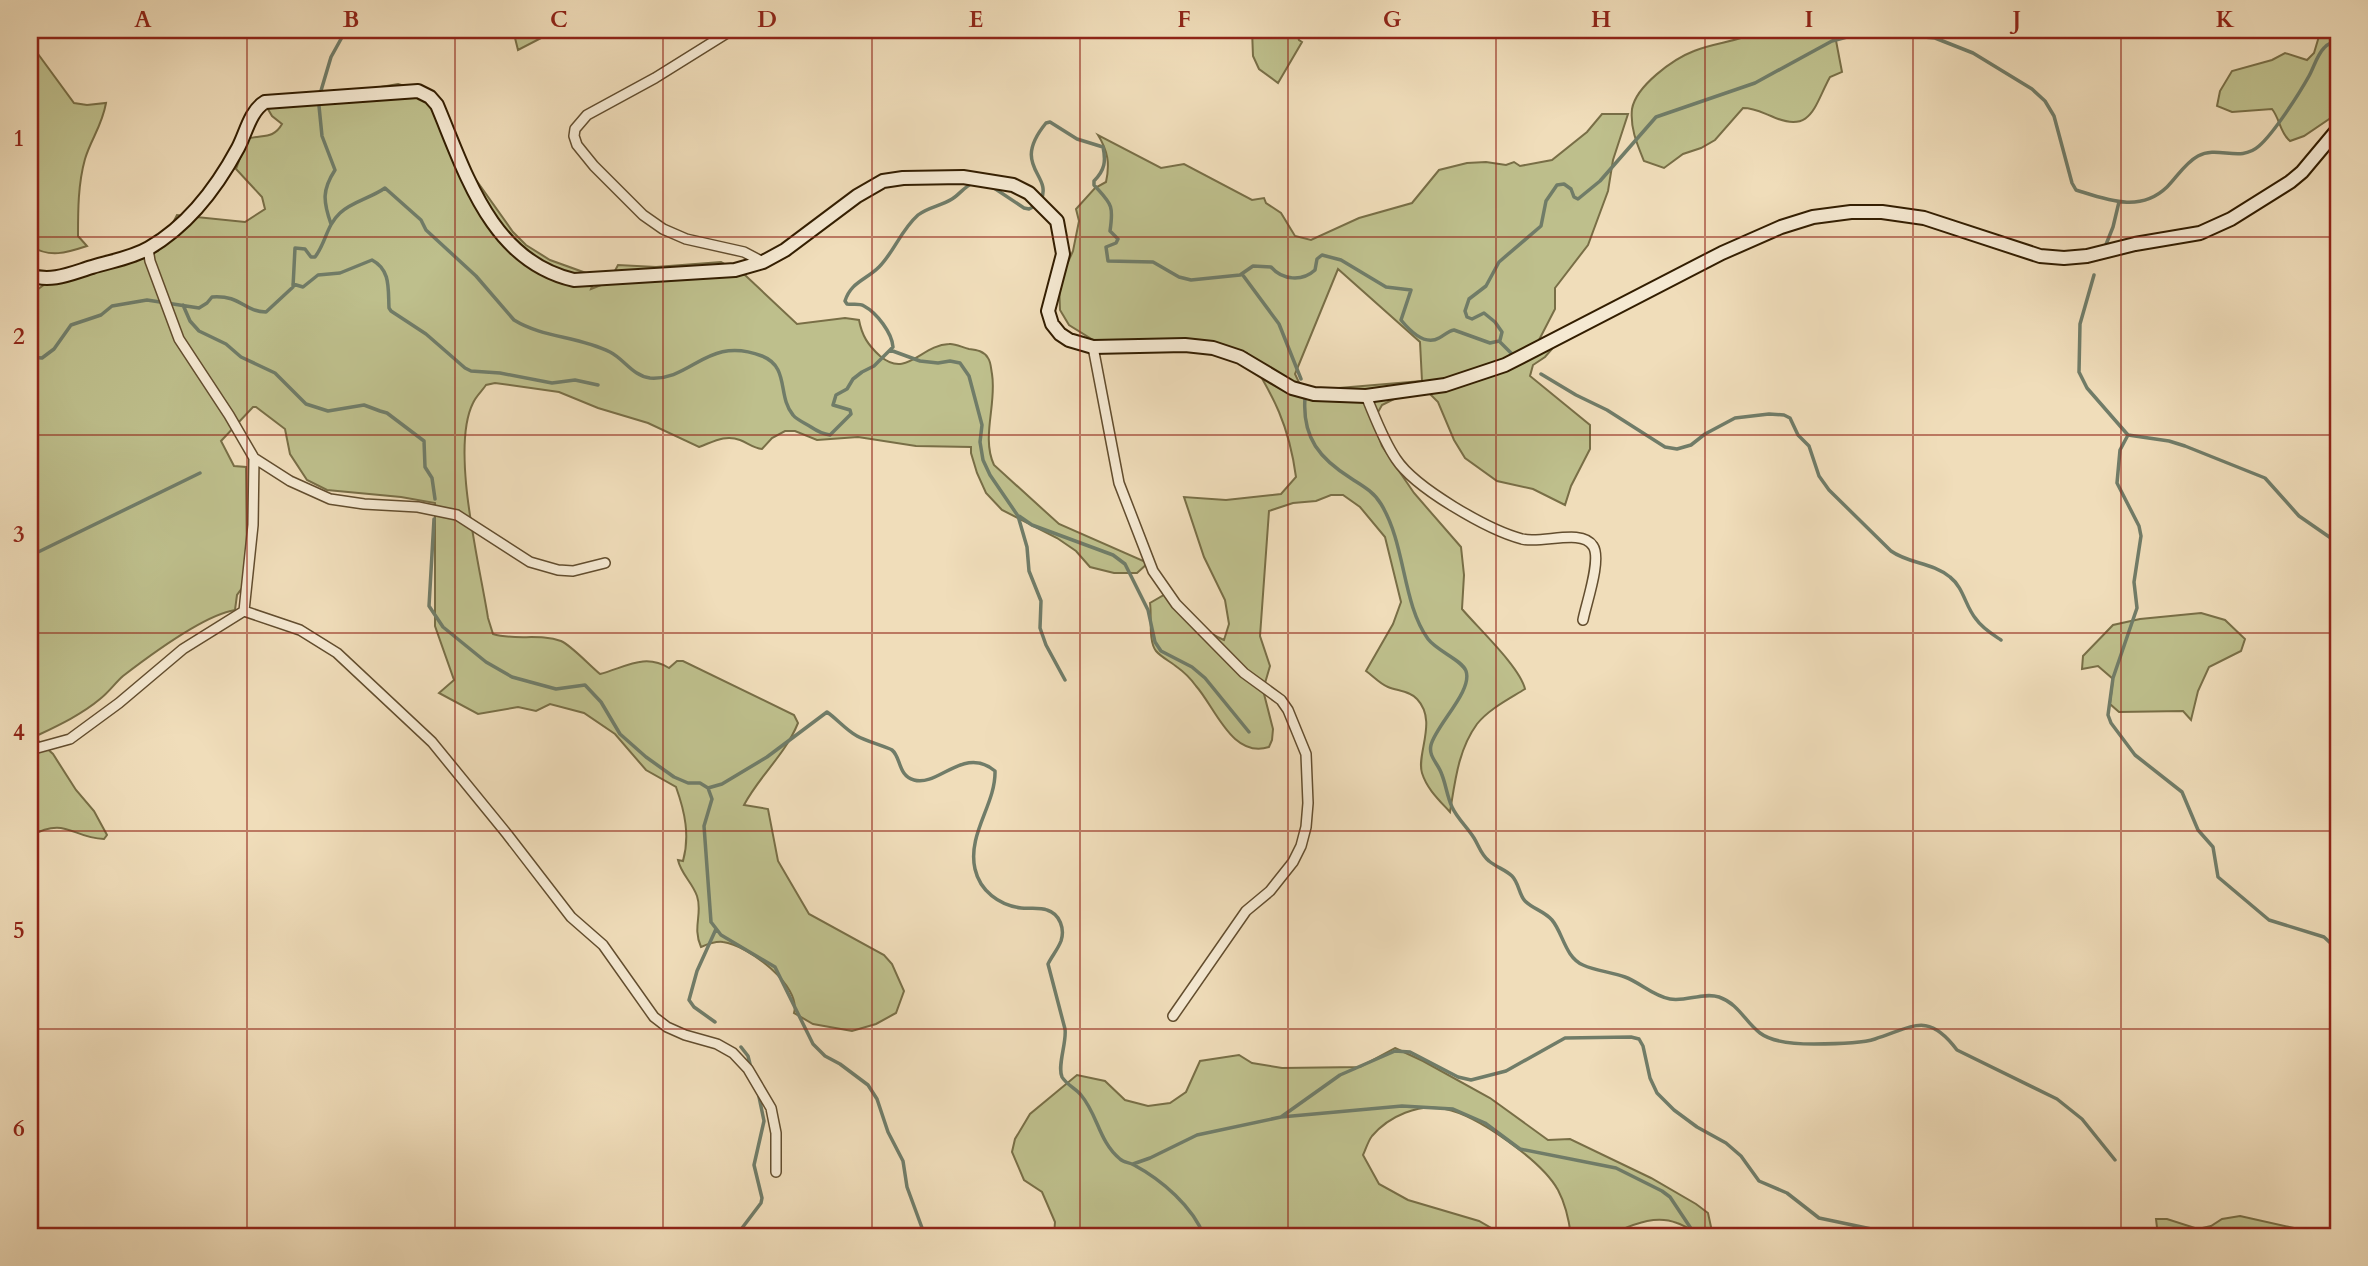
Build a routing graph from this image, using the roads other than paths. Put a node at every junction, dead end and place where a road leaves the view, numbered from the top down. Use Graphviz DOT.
graph roads {
  1 [pos="732,30"];
  2 [pos="2338,129"];
  3 [pos="148,249"];
  4 [pos="763,262"];
  5 [pos="30,275"];
  6 [pos="1093,347"];
  7 [pos="1366,396"];
  8 [pos="254,458"];
  9 [pos="605,563"];
  10 [pos="244,611"];
  11 [pos="1583,620"];
  12 [pos="30,750"];
  13 [pos="1173,1016"];
  14 [pos="776,1172"];
  1 -- 4 [label="street"];
  2 -- 7 [label="street"];
  3 -- 4 [label="street"];
  3 -- 5 [label="street"];
  3 -- 8 [label="street"];
  4 -- 6 [label="street"];
  6 -- 7 [label="street"];
  6 -- 13 [label="street"];
  7 -- 11 [label="street"];
  8 -- 9 [label="street"];
  8 -- 10 [label="street"];
  10 -- 12 [label="street"];
  10 -- 14 [label="street"];
}
